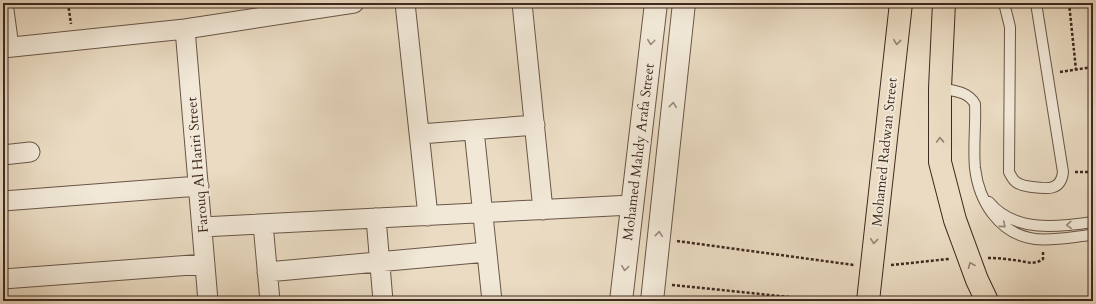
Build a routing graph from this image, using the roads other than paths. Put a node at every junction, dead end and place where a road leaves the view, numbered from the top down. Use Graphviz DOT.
graph roads {
  1 [pos="3,3"];
  2 [pos="351,3"];
  3 [pos="406,3"];
  4 [pos="522,3"];
  5 [pos="656,3"];
  6 [pos="684,3"];
  7 [pos="901,3"];
  8 [pos="944,3"];
  9 [pos="1004,3"];
  10 [pos="1036,3"];
  11 [pos="185,29"];
  12 [pos="6,47"];
  13 [pos="940,88"];
  14 [pos="535,125"];
  15 [pos="474,130"];
  16 [pos="420,134"];
  17 [pos="30,152"];
  18 [pos="3,155"];
  19 [pos="198,186"];
  20 [pos="982,193"];
  21 [pos="3,201"];
  22 [pos="632,205"];
  23 [pos="543,210"];
  24 [pos="483,213"];
  25 [pos="428,216"];
  26 [pos="376,218"];
  27 [pos="1093,222"];
  28 [pos="263,224"];
  29 [pos="202,227"];
  30 [pos="1090,235"];
  31 [pos="487,252"];
  32 [pos="380,262"];
  33 [pos="205,264"];
  34 [pos="267,272"];
  35 [pos="3,279"];
  36 [pos="653,292"];
  37 [pos="204,301"];
  38 [pos="270,301"];
  39 [pos="383,301"];
  40 [pos="492,301"];
  41 [pos="621,301"];
  42 [pos="868,301"];
  43 [pos="987,301"];
  1 -- 12 [label="street"];
  2 -- 11 [label="street"];
  3 -- 16 [label="street"];
  4 -- 14 [label="street"];
  5 -- 22 [label="street, Mohamed Mahdy Arafa Street, one-way"];
  36 -- 6 [label="street, Mohamed Mahdy Arafa Street, one-way"];
  7 -- 42 [label="main road, Mohamed Radwan Street, one-way"];
  8 -- 13 [label="main road"];
  9 -- 10 [label="lane"];
  11 -- 12 [label="street"];
  11 -- 19 [label="street, Farouq Al Hariri Street"];
  13 -- 20 [label="lane"];
  43 -- 13 [label="main road, one-way"];
  14 -- 15 [label="street"];
  14 -- 23 [label="street"];
  15 -- 16 [label="street"];
  15 -- 24 [label="street"];
  16 -- 25 [label="street"];
  17 -- 18 [label="street"];
  19 -- 21 [label="street"];
  19 -- 29 [label="street, Farouq Al Hariri Street"];
  27 -- 20 [label="lane, one-way"];
  20 -- 30 [label="lane, one-way"];
  22 -- 23 [label="street"];
  22 -- 41 [label="street, Mohamed Mahdy Arafa Street, one-way"];
  23 -- 24 [label="street"];
  24 -- 25 [label="street"];
  24 -- 31 [label="street"];
  25 -- 26 [label="street"];
  26 -- 28 [label="street"];
  26 -- 32 [label="street"];
  28 -- 29 [label="street"];
  28 -- 34 [label="street"];
  29 -- 33 [label="street, Farouq Al Hariri Street"];
  31 -- 32 [label="street"];
  31 -- 40 [label="street"];
  32 -- 34 [label="street"];
  32 -- 39 [label="street"];
  33 -- 35 [label="street"];
  33 -- 37 [label="street, Farouq Al Hariri Street"];
  34 -- 38 [label="street"];
}
